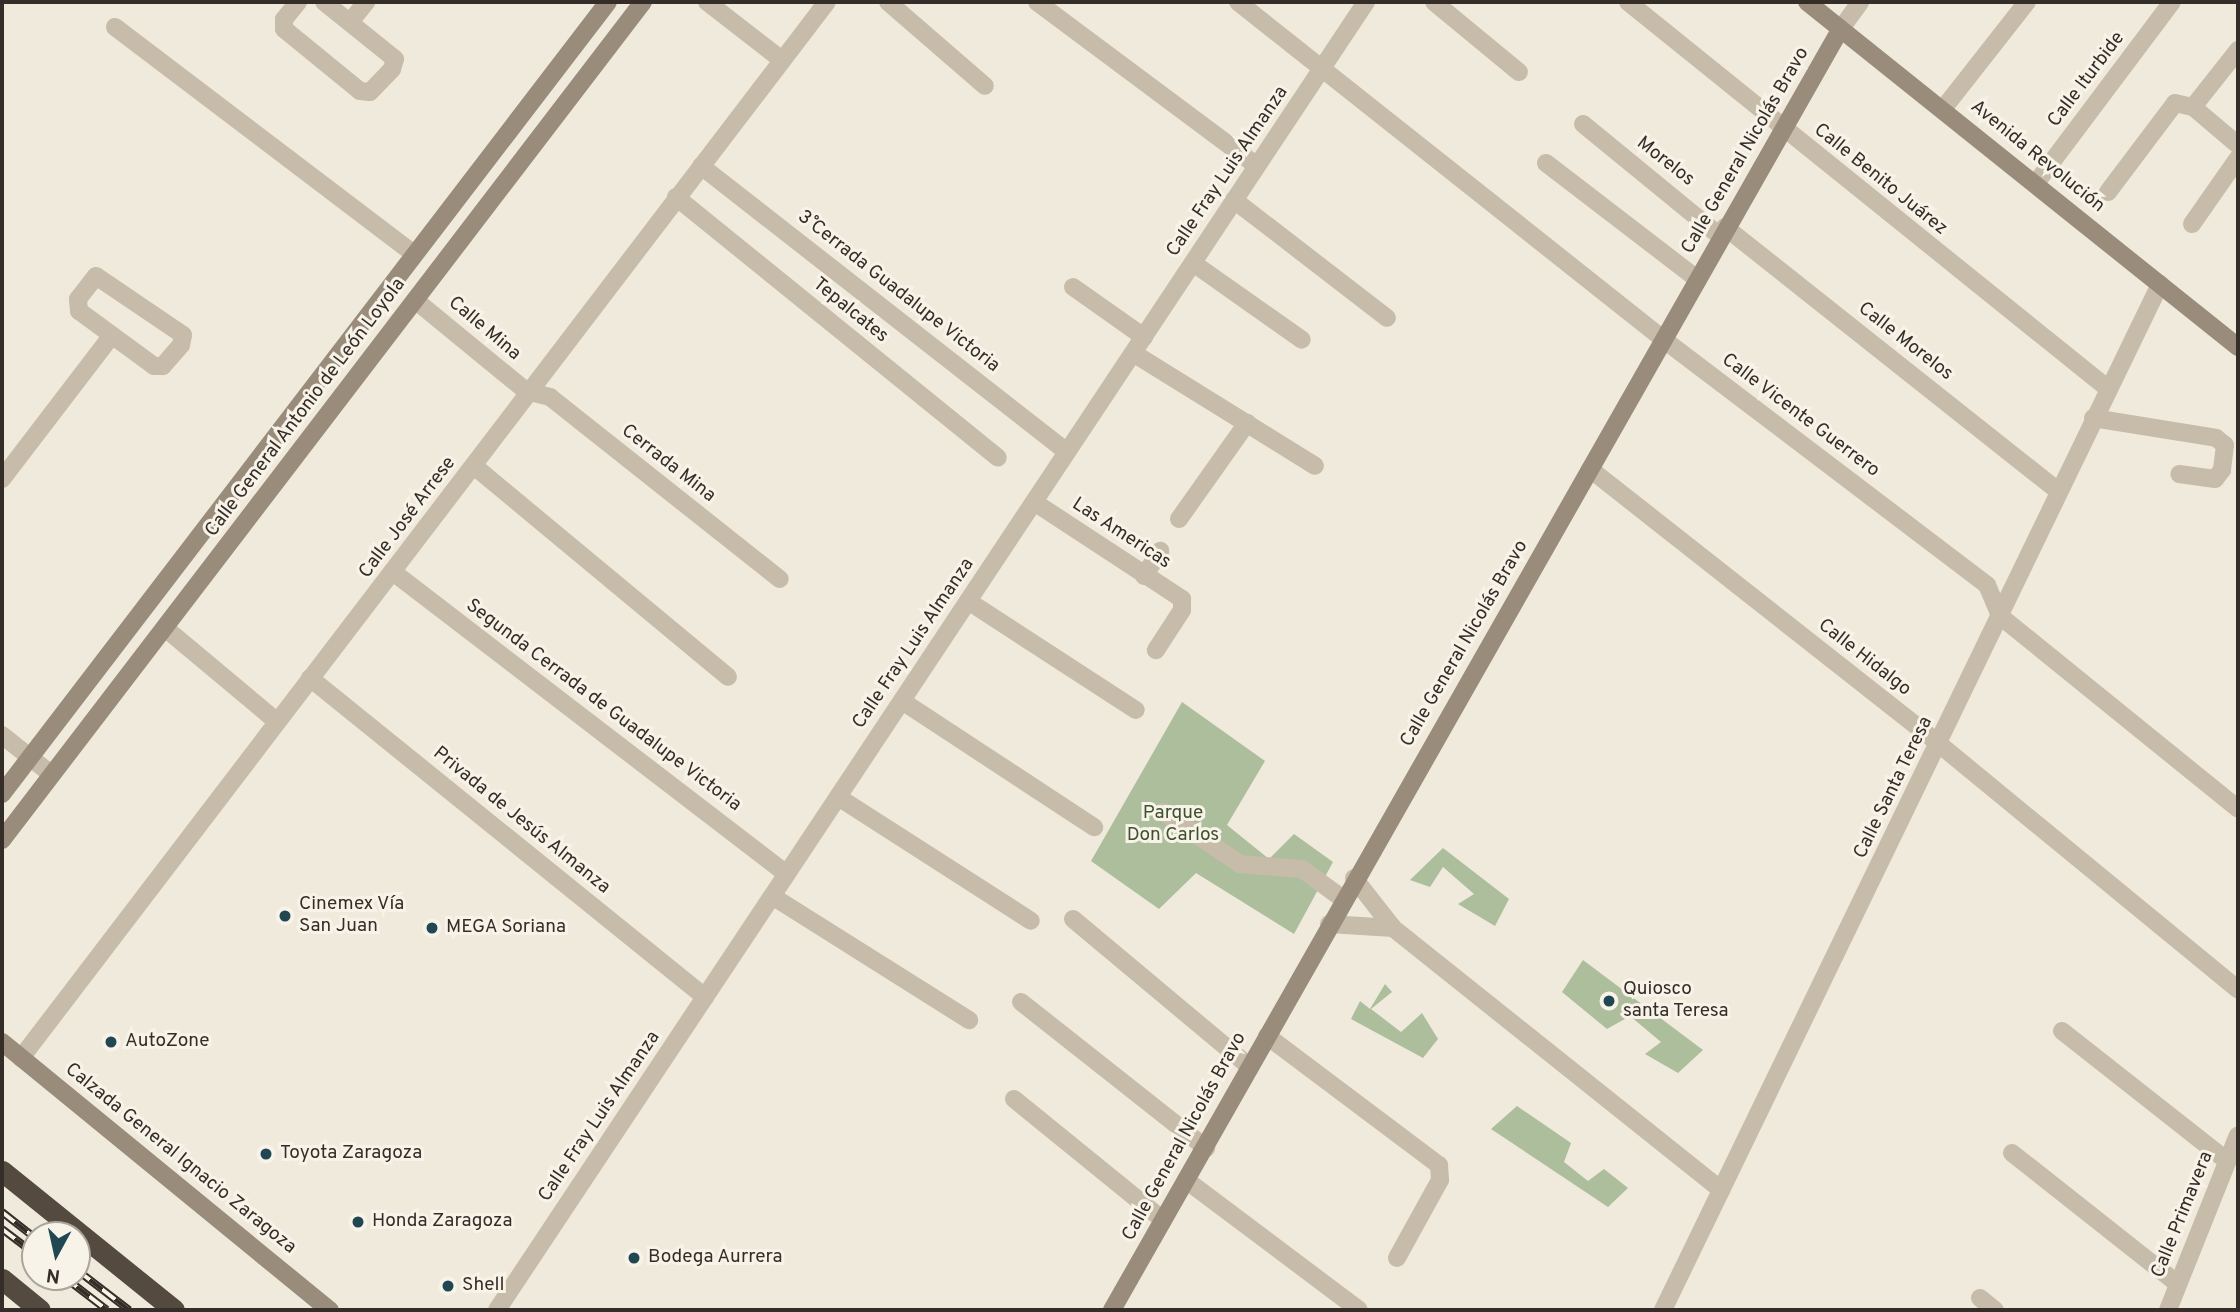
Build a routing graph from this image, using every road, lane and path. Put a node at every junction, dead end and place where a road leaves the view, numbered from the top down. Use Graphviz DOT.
graph roads {
  1 [pos="298,2"];
  2 [pos="324,2"];
  3 [pos="366,2"];
  4 [pos="608,2"];
  5 [pos="643,2"];
  6 [pos="707,2"];
  7 [pos="827,2"];
  8 [pos="888,2"];
  9 [pos="1037,2"];
  10 [pos="1238,2"];
  11 [pos="1366,2"];
  12 [pos="1433,2"];
  13 [pos="1628,2"];
  14 [pos="1807,2"];
  15 [pos="1860,2"];
  16 [pos="2027,2"];
  17 [pos="2172,2"];
  18 [pos="351,22"];
  19 [pos="115,27"];
  20 [pos="1840,30"];
  21 [pos="2238,50"];
  22 [pos="782,60"];
  23 [pos="1322,68"];
  24 [pos="1519,72"];
  25 [pos="985,86"];
  26 [pos="2193,107"];
  27 [pos="1943,109"];
  28 [pos="1583,124"];
  29 [pos="1783,130"];
  30 [pos="2238,145"];
  31 [pos="2238,158"];
  32 [pos="1546,163"];
  33 [pos="701,166"];
  34 [pos="1257,166"];
  35 [pos="2036,183"];
  36 [pos="2108,192"];
  37 [pos="676,197"];
  38 [pos="1234,200"];
  39 [pos="2192,224"];
  40 [pos="1723,231"];
  41 [pos="413,253"];
  42 [pos="1192,263"];
  43 [pos="1696,278"];
  44 [pos="2160,284"];
  45 [pos="1073,287"];
  46 [pos="415,300"];
  47 [pos="1387,318"];
  48 [pos="111,335"];
  49 [pos="1144,337"];
  50 [pos="1664,339"];
  51 [pos="1302,340"];
  52 [pos="2238,347"];
  53 [pos="1133,352"];
  54 [pos="2107,388"];
  55 [pos="526,391"];
  56 [pos="2093,418"];
  57 [pos="1247,423"];
  58 [pos="1067,452"];
  59 [pos="998,458"];
  60 [pos="474,466"];
  61 [pos="1315,466"];
  62 [pos="1590,469"];
  63 [pos="2179,474"];
  64 [pos="2,479"];
  65 [pos="2058,491"];
  66 [pos="1034,502"];
  67 [pos="1179,519"];
  68 [pos="1160,551"];
  69 [pos="393,572"];
  70 [pos="1144,576"];
  71 [pos="780,579"];
  72 [pos="968,601"];
  73 [pos="2000,616"];
  74 [pos="164,628"];
  75 [pos="1156,650"];
  76 [pos="727,677"];
  77 [pos="310,678"];
  78 [pos="902,701"];
  79 [pos="1136,710"];
  80 [pos="275,720"];
  81 [pos="2,735"];
  82 [pos="1939,744"];
  83 [pos="30,757"];
  84 [pos="51,774"];
  85 [pos="2,794"];
  86 [pos="838,797"];
  87 [pos="2238,808"];
  88 [pos="1163,812"];
  89 [pos="1094,827"];
  90 [pos="2,840"];
  91 [pos="787,874"];
  92 [pos="1354,878"];
  93 [pos="772,897"];
  94 [pos="1343,899"];
  95 [pos="1073,919"];
  96 [pos="1031,921"];
  97 [pos="1329,924"];
  98 [pos="1393,928"];
  99 [pos="2238,990"];
  100 [pos="705,997"];
  101 [pos="1021,1002"];
  102 [pos="969,1020"];
  103 [pos="2062,1031"];
  104 [pos="1267,1036"];
  105 [pos="2,1042"];
  106 [pos="21,1058"];
  107 [pos="1250,1067"];
  108 [pos="1014,1099"];
  109 [pos="2238,1135"];
  110 [pos="1206,1148"];
  111 [pos="2012,1153"];
  112 [pos="2227,1161"];
  113 [pos="2,1171"];
  114 [pos="1186,1180"];
  115 [pos="1721,1190"];
  116 [pos="1163,1220"];
  117 [pos="1397,1258"];
  118 [pos="2,1279"];
  119 [pos="2178,1284"];
  120 [pos="1980,1298"];
  121 [pos="40,1310"];
  122 [pos="174,1310"];
  123 [pos="330,1310"];
  124 [pos="497,1310"];
  125 [pos="1112,1310"];
  126 [pos="1359,1310"];
  127 [pos="1663,1310"];
  128 [pos="1995,1310"];
  129 [pos="2168,1310"];
  1 -- 18 [label="street"];
  2 -- 18 [label="street"];
  3 -- 18 [label="street"];
  4 -- 41 [label="street, Calle General Antonio de León Loyola"];
  5 -- 46 [label="street, Calle General Antonio de León Loyola"];
  6 -- 22 [label="street"];
  7 -- 22 [label="street, Calle José Arrese"];
  8 -- 25 [label="street"];
  9 -- 34 [label="street"];
  10 -- 23 [label="street, Calle Vicente Guerrero"];
  11 -- 23 [label="street, Calle Fray Luis Almanza"];
  12 -- 24 [label="street"];
  13 -- 29 [label="street, Calle Benito Juárez"];
  14 -- 20 [label="street, Avenida Revolución"];
  15 -- 20 [label="street, Calle General Nicolás Bravo"];
  16 -- 27 [label="street"];
  17 -- 35 [label="street, Calle Iturbide"];
  19 -- 41 [label="street"];
  20 -- 27 [label="street, Avenida Revolución"];
  20 -- 29 [label="street, Calle General Nicolás Bravo"];
  21 -- 26 [label="street"];
  22 -- 33 [label="street, Calle José Arrese"];
  23 -- 34 [label="street, Calle Fray Luis Almanza"];
  23 -- 50 [label="street, Calle Vicente Guerrero"];
  26 -- 30 [label="street"];
  26 -- 36 [label="street"];
  27 -- 35 [label="street, Avenida Revolución"];
  28 -- 40 [label="street, Morelos"];
  29 -- 40 [label="street, Calle General Nicolás Bravo"];
  29 -- 54 [label="street, Calle Benito Juárez"];
  31 -- 39 [label="street"];
  32 -- 43 [label="street"];
  33 -- 37 [label="street, Calle José Arrese"];
  33 -- 58 [label="street, 3˚ Cerrada Guadalupe Victoria"];
  34 -- 38 [label="street, Calle Fray Luis Almanza"];
  35 -- 44 [label="street, Avenida Revolución"];
  37 -- 55 [label="street, Calle José Arrese"];
  37 -- 59 [label="street, Tepalcates"];
  38 -- 42 [label="street, Calle Fray Luis Almanza"];
  38 -- 47 [label="street"];
  40 -- 43 [label="street, Calle General Nicolás Bravo"];
  40 -- 65 [label="street, Calle Morelos"];
  41 -- 83 [label="street, Calle General Antonio de León Loyola"];
  42 -- 49 [label="street, Calle Fray Luis Almanza"];
  42 -- 51 [label="street"];
  43 -- 50 [label="street, Calle General Nicolás Bravo"];
  44 -- 52 [label="street, Avenida Revolución"];
  44 -- 54 [label="street, Calle Santa Teresa"];
  45 -- 49 [label="street"];
  46 -- 55 [label="street, Calle Mina"];
  46 -- 74 [label="street, Calle General Antonio de León Loyola"];
  48 -- 48 [label="street"];
  48 -- 64 [label="street"];
  49 -- 53 [label="street, Calle Fray Luis Almanza"];
  50 -- 62 [label="street, Calle General Nicolás Bravo"];
  50 -- 73 [label="street, Calle Vicente Guerrero"];
  53 -- 57 [label="street"];
  53 -- 58 [label="street, Calle Fray Luis Almanza"];
  54 -- 56 [label="street, Calle Santa Teresa"];
  55 -- 60 [label="street, Calle José Arrese"];
  55 -- 71 [label="street, Cerrada Mina"];
  56 -- 63 [label="street"];
  56 -- 65 [label="street, Calle Santa Teresa"];
  57 -- 61 [label="street"];
  57 -- 67 [label="street"];
  58 -- 66 [label="street, Calle Fray Luis Almanza"];
  60 -- 69 [label="street, Calle José Arrese"];
  60 -- 76 [label="street"];
  62 -- 82 [label="street, Calle Hidalgo"];
  62 -- 92 [label="street, Calle General Nicolás Bravo"];
  65 -- 73 [label="street, Calle Santa Teresa"];
  66 -- 70 [label="street, Las Americas"];
  66 -- 72 [label="street, Calle Fray Luis Almanza"];
  68 -- 70 [label="street"];
  69 -- 77 [label="street, Calle José Arrese"];
  69 -- 91 [label="street, Segunda Cerrada de Guadalupe Victoria"];
  70 -- 75 [label="street, Las Americas"];
  72 -- 78 [label="street, Calle Fray Luis Almanza"];
  72 -- 79 [label="street"];
  73 -- 82 [label="street, Calle Santa Teresa"];
  73 -- 87 [label="street, Calle Vicente Guerrero"];
  74 -- 80 [label="street"];
  74 -- 84 [label="street, Calle General Antonio de León Loyola"];
  77 -- 80 [label="street, Calle José Arrese"];
  77 -- 100 [label="street, Privada de Jesús Almanza"];
  78 -- 86 [label="street, Calle Fray Luis Almanza"];
  78 -- 89 [label="street"];
  80 -- 106 [label="street, Calle José Arrese"];
  81 -- 83 [label="street"];
  82 -- 99 [label="street, Calle Hidalgo"];
  82 -- 115 [label="street, Calle Santa Teresa"];
  83 -- 84 [label="street"];
  83 -- 85 [label="street, Calle General Antonio de León Loyola"];
  84 -- 90 [label="street, Calle General Antonio de León Loyola"];
  86 -- 91 [label="street, Calle Fray Luis Almanza"];
  86 -- 96 [label="street"];
  88 -- 94 [label="street"];
  91 -- 93 [label="street, Calle Fray Luis Almanza"];
  92 -- 94 [label="street, Calle General Nicolás Bravo"];
  92 -- 98 [label="street"];
  93 -- 100 [label="street, Calle Fray Luis Almanza"];
  93 -- 102 [label="street"];
  94 -- 97 [label="street, Calle General Nicolás Bravo"];
  95 -- 107 [label="street"];
  97 -- 98 [label="street"];
  97 -- 104 [label="street, Calle General Nicolás Bravo"];
  98 -- 115 [label="street"];
  100 -- 124 [label="street, Calle Fray Luis Almanza"];
  101 -- 110 [label="street"];
  103 -- 112 [label="street"];
  104 -- 107 [label="street, Calle General Nicolás Bravo"];
  104 -- 117 [label="street"];
  105 -- 106 [label="street, Calzada General Ignacio Zaragoza"];
  106 -- 123 [label="street, Calzada General Ignacio Zaragoza"];
  107 -- 110 [label="street, Calle General Nicolás Bravo"];
  108 -- 116 [label="street"];
  109 -- 112 [label="street, Calle Primavera"];
  110 -- 114 [label="street, Calle General Nicolás Bravo"];
  111 -- 119 [label="street"];
  112 -- 119 [label="street, Calle Primavera"];
  113 -- 122 [label="highway"];
  114 -- 116 [label="street, Calle General Nicolás Bravo"];
  114 -- 126 [label="street"];
  115 -- 127 [label="street, Calle Santa Teresa"];
  116 -- 125 [label="street, Calle General Nicolás Bravo"];
  118 -- 121 [label="highway"];
  119 -- 129 [label="street, Calle Primavera"];
  120 -- 128 [label="street"];
}
